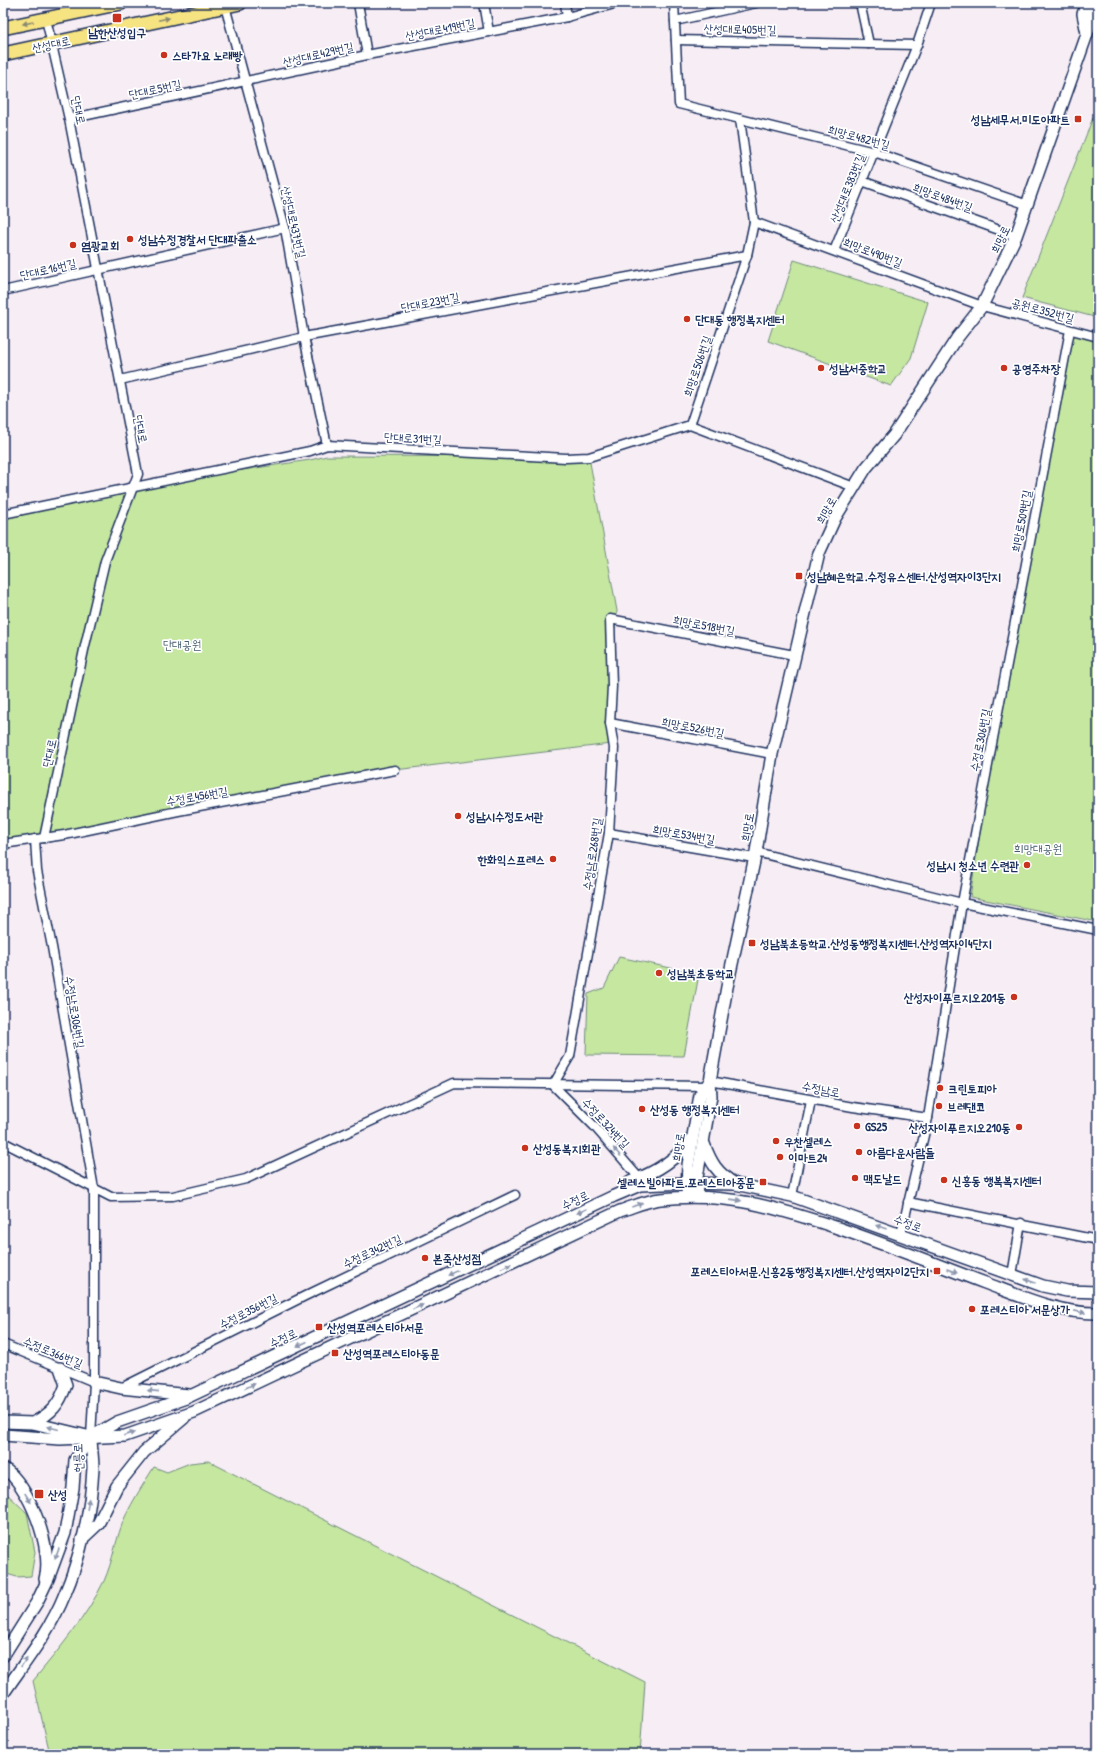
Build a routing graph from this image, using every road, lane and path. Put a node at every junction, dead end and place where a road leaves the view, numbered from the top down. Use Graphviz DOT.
graph roads {
  1 [pos="121,3"];
  2 [pos="240,3"];
  3 [pos="358,3"];
  4 [pos="484,3"];
  5 [pos="565,3"];
  6 [pos="618,3"];
  7 [pos="674,3"];
  8 [pos="756,3"];
  9 [pos="860,3"];
  10 [pos="931,3"];
  11 [pos="1087,3"];
  12 [pos="1098,3"];
  13 [pos="225,6"];
  14 [pos="567,17"];
  15 [pos="46,19"];
  16 [pos="1098,20"];
  17 [pos="675,21"];
  18 [pos="3,28"];
  19 [pos="489,32"];
  20 [pos="1087,34"];
  21 [pos="676,40"];
  22 [pos="51,44"];
  23 [pos="869,44"];
  24 [pos="917,45"];
  25 [pos="3,54"];
  26 [pos="367,55"];
  27 [pos="245,82"];
  28 [pos="69,119"];
  29 [pos="740,119"];
  30 [pos="874,152"];
  31 [pos="862,181"];
  32 [pos="1028,205"];
  33 [pos="754,222"];
  34 [pos="285,228"];
  35 [pos="1016,236"];
  36 [pos="834,251"];
  37 [pos="747,255"];
  38 [pos="98,270"];
  39 [pos="3,291"];
  40 [pos="982,306"];
  41 [pos="1070,330"];
  42 [pos="1098,337"];
  43 [pos="304,338"];
  44 [pos="120,380"];
  45 [pos="690,425"];
  46 [pos="327,445"];
  47 [pos="134,486"];
  48 [pos="854,487"];
  49 [pos="3,514"];
  50 [pos="1022,580"];
  51 [pos="610,620"];
  52 [pos="794,655"];
  53 [pos="610,722"];
  54 [pos="772,754"];
  55 [pos="395,770"];
  56 [pos="609,833"];
  57 [pos="44,838"];
  58 [pos="35,839"];
  59 [pos="3,844"];
  60 [pos="755,855"];
  61 [pos="962,903"];
  62 [pos="1098,930"];
  63 [pos="709,1083"];
  64 [pos="553,1085"];
  65 [pos="810,1100"];
  66 [pos="928,1118"];
  67 [pos="693,1136"];
  68 [pos="703,1141"];
  69 [pos="3,1142"];
  70 [pos="640,1179"];
  71 [pos="691,1183"];
  72 [pos="735,1184"];
  73 [pos="94,1189"];
  74 [pos="514,1195"];
  75 [pos="792,1196"];
  76 [pos="692,1197"];
  77 [pos="604,1200"];
  78 [pos="908,1202"];
  79 [pos="1021,1223"];
  80 [pos="901,1234"];
  81 [pos="1098,1240"];
  82 [pos="1012,1275"];
  83 [pos="1067,1292"];
  84 [pos="1098,1292"];
  85 [pos="305,1296"];
  86 [pos="1062,1309"];
  87 [pos="1098,1313"];
  88 [pos="3,1344"];
  89 [pos="60,1368"];
  90 [pos="94,1382"];
  91 [pos="121,1388"];
  92 [pos="191,1395"];
  93 [pos="189,1414"];
  94 [pos="3,1422"];
  95 [pos="33,1423"];
  96 [pos="3,1435"];
  97 [pos="91,1437"];
  98 [pos="3,1468"];
  99 [pos="82,1538"];
  100 [pos="37,1602"];
  101 [pos="3,1656"];
  102 [pos="3,1694"];
  1 -- 15 [label="main road"];
  2 -- 13 [label="main road, 산성대로"];
  3 -- 26 [label="street, 산성대로429번길"];
  4 -- 19 [label="street, 산성대로419번길"];
  5 -- 14 [label="street"];
  6 -- 14 [label="street"];
  7 -- 17 [label="street"];
  8 -- 17 [label="street"];
  9 -- 23 [label="street"];
  10 -- 24 [label="street, 산성대로383번길"];
  11 -- 20 [label="main road"];
  12 -- 20 [label="main road, 희망로"];
  22 -- 13 [label="main road, 산성대로, one-way"];
  13 -- 27 [label="street, 산성대로437번길"];
  14 -- 19 [label="street"];
  15 -- 18 [label="main road, one-way"];
  15 -- 22 [label="street, 단대로"];
  16 -- 20 [label="main road"];
  17 -- 21 [label="street"];
  19 -- 26 [label="street, 산성대로419번길"];
  20 -- 32 [label="main road, 희망로"];
  21 -- 23 [label="street, 산성대로405번길"];
  21 -- 29 [label="street, 희망로482번길"];
  22 -- 25 [label="main road, 산성대로"];
  22 -- 28 [label="street, 단대로"];
  23 -- 24 [label="street"];
  24 -- 30 [label="street, 산성대로383번길"];
  26 -- 27 [label="street, 산성대로429번길"];
  27 -- 28 [label="street, 단대로5번길"];
  27 -- 34 [label="street, 산성대로437번길"];
  28 -- 38 [label="street, 단대로"];
  29 -- 30 [label="street, 희망로482번길"];
  29 -- 33 [label="street, 희망로506번길"];
  30 -- 31 [label="street, 산성대로383번길"];
  30 -- 32 [label="street, 희망로482번길"];
  31 -- 35 [label="street, 희망로484번길"];
  31 -- 36 [label="street, 산성대로383번길"];
  32 -- 35 [label="main road, 희망로"];
  33 -- 36 [label="street, 희망로490번길"];
  33 -- 37 [label="street, 희망로506번길"];
  34 -- 38 [label="street, 단대로16번길"];
  34 -- 43 [label="street, 산성대로437번길"];
  35 -- 40 [label="main road, 희망로"];
  36 -- 40 [label="street, 희망로490번길"];
  37 -- 43 [label="street, 단대로23번길"];
  37 -- 45 [label="street, 희망로506번길"];
  38 -- 39 [label="street, 단대로16번길"];
  38 -- 44 [label="street, 단대로"];
  40 -- 41 [label="street, 공원로352번길"];
  40 -- 48 [label="main road, 희망로"];
  41 -- 42 [label="street, 공원로352번길"];
  41 -- 50 [label="street, 희망로509번길"];
  43 -- 44 [label="street, 단대로23번길"];
  43 -- 46 [label="street, 산성대로437번길"];
  44 -- 47 [label="street, 단대로"];
  45 -- 46 [label="street, 단대로31번길"];
  45 -- 48 [label="street"];
  46 -- 47 [label="street, 단대로31번길"];
  47 -- 49 [label="street, 단대로31번길"];
  47 -- 57 [label="street, 단대로"];
  48 -- 52 [label="main road, 희망로"];
  50 -- 61 [label="street, 수정로306번길"];
  51 -- 52 [label="street, 희망로518번길"];
  51 -- 53 [label="street, 수정남로268번길"];
  52 -- 54 [label="main road, 희망로"];
  53 -- 54 [label="street, 희망로526번길"];
  53 -- 56 [label="street, 수정남로268번길"];
  54 -- 60 [label="main road, 희망로"];
  55 -- 57 [label="street, 수정로456번길"];
  56 -- 60 [label="street, 희망로534번길"];
  56 -- 64 [label="street, 수정남로268번길"];
  57 -- 58 [label="street, 수정로456번길"];
  58 -- 59 [label="street, 수정로456번길"];
  58 -- 73 [label="street, 수정남로306번길"];
  60 -- 61 [label="street, 희망로534번길"];
  60 -- 63 [label="main road, 희망로"];
  61 -- 62 [label="street, 희망로534번길"];
  61 -- 66 [label="street, 수정로306번길"];
  63 -- 64 [label="street, 수정남로"];
  63 -- 65 [label="street, 수정남로"];
  63 -- 67 [label="main road, 희망로"];
  63 -- 68 [label="main road, 희망로"];
  70 -- 64 [label="street, 수정로324번길, one-way"];
  64 -- 73 [label="street, 수정남로"];
  65 -- 66 [label="street, 수정남로"];
  65 -- 75 [label="street"];
  66 -- 78 [label="street, 수정로306번길"];
  67 -- 70 [label="main road"];
  67 -- 71 [label="main road, 희망로"];
  68 -- 71 [label="main road, 희망로"];
  68 -- 72 [label="main road"];
  69 -- 73 [label="street, 수정남로"];
  70 -- 77 [label="main road"];
  71 -- 72 [label="main road, 수정로"];
  71 -- 76 [label="main road, 희망로"];
  71 -- 77 [label="main road, 수정로"];
  72 -- 75 [label="main road, 수정로"];
  73 -- 90 [label="street, 수정남로306번길"];
  74 -- 85 [label="street, 수정로342번길"];
  80 -- 75 [label="main road, 수정로, one-way"];
  76 -- 86 [label="main road, 수정로, one-way"];
  93 -- 76 [label="main road, 수정로, one-way"];
  77 -- 92 [label="main road, 수정로, one-way"];
  78 -- 79 [label="street"];
  78 -- 80 [label="street, 수정로306번길"];
  79 -- 81 [label="street"];
  79 -- 82 [label="street"];
  80 -- 82 [label="main road, 수정로"];
  83 -- 82 [label="main road, 수정로, one-way"];
  83 -- 84 [label="main road, 수정로"];
  83 -- 86 [label="main road"];
  85 -- 91 [label="street, 수정로356번길"];
  86 -- 87 [label="main road, 수정로, one-way"];
  88 -- 89 [label="street, 수정로366번길"];
  89 -- 90 [label="street, 수정로366번길"];
  89 -- 95 [label="main road"];
  90 -- 91 [label="main road"];
  90 -- 97 [label="street, 수정남로306번길"];
  92 -- 91 [label="main road, one-way"];
  92 -- 97 [label="main road, 수정로"];
  97 -- 93 [label="main road, 수정로, one-way"];
  93 -- 99 [label="main road"];
  94 -- 95 [label="main road, 수정로"];
  97 -- 95 [label="main road, 수정로, one-way"];
  96 -- 97 [label="main road, 수정로"];
  99 -- 97 [label="main road, 헌릉로, one-way"];
  97 -- 100 [label="main road, 헌릉로, one-way"];
  98 -- 100 [label="main road, one-way"];
  102 -- 99 [label="main road, 헌릉로, one-way"];
  100 -- 101 [label="main road, 헌릉로"];
}
